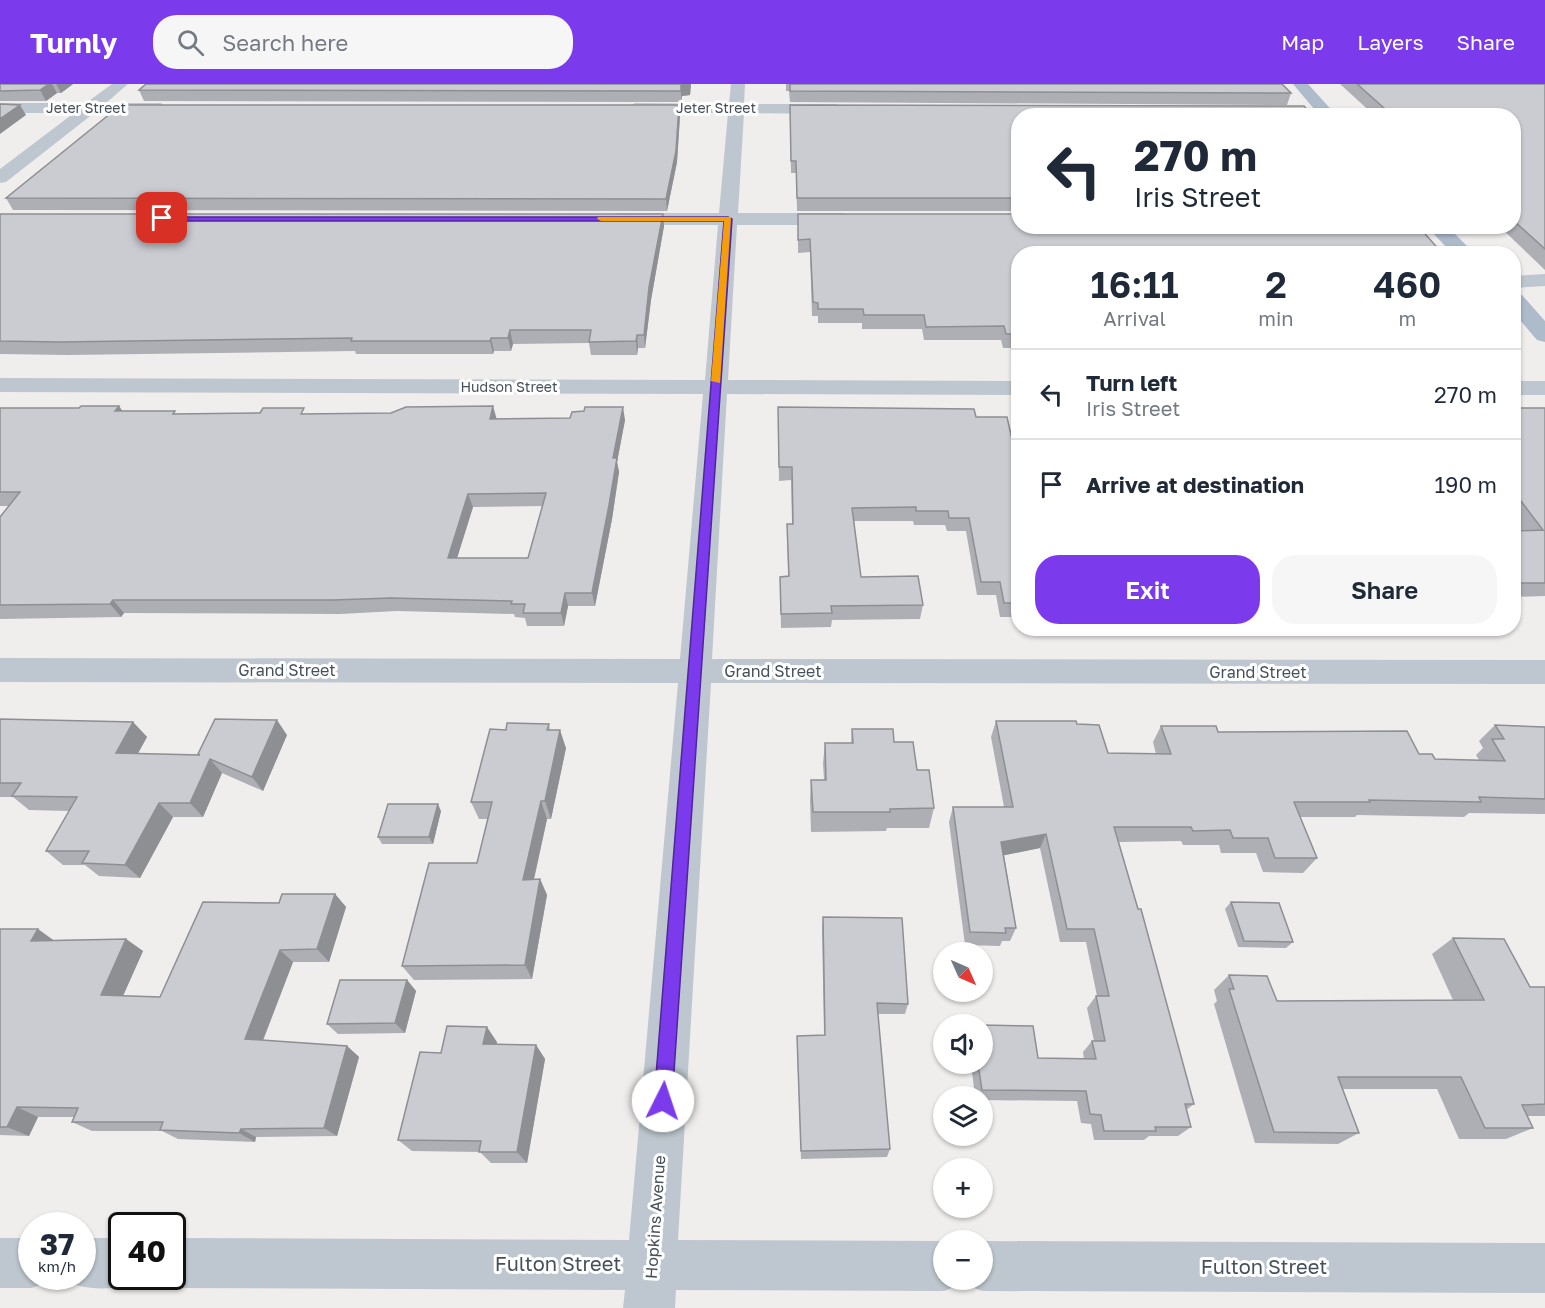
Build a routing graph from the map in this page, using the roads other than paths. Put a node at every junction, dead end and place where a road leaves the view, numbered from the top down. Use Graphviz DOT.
graph roads {
  1 [pos="121,84"];
  2 [pos="738,84"];
  3 [pos="1300,84"];
  4 [pos="0,108"];
  5 [pos="90,108"];
  6 [pos="177,108"];
  7 [pos="614,108"];
  8 [pos="736,108"];
  9 [pos="1322,108"];
  10 [pos="849,109"];
  11 [pos="0,178"];
  12 [pos="602,219"];
  13 [pos="728,219"];
  14 [pos="865,219"];
  15 [pos="1444,234"];
  16 [pos="1456,246"];
  17 [pos="1545,280"];
  18 [pos="1521,282"];
  19 [pos="1521,308"];
  20 [pos="1545,335"];
  21 [pos="0,386"];
  22 [pos="716,387"];
  23 [pos="1011,388"];
  24 [pos="1521,388"];
  25 [pos="1545,388"];
  26 [pos="0,670"];
  27 [pos="694,671"];
  28 [pos="1545,672"];
  29 [pos="0,1263"];
  30 [pos="18,1263"];
  31 [pos="186,1264"];
  32 [pos="993,1266"];
  33 [pos="933,1267"];
  34 [pos="1545,1268"];
  35 [pos="650,1286"];
  1 -- 5 [label="street"];
  2 -- 8 [label="street, Hopkins Avenue"];
  3 -- 9 [label="main road"];
  4 -- 5 [label="street, Jeter Street"];
  5 -- 6 [label="street, Jeter Street"];
  5 -- 11 [label="street"];
  7 -- 8 [label="street, Jeter Street"];
  8 -- 10 [label="street, Jeter Street"];
  8 -- 13 [label="street, Hopkins Avenue"];
  12 -- 13 [label="street"];
  13 -- 14 [label="street"];
  13 -- 22 [label="street, Hopkins Avenue"];
  15 -- 16 [label="main road"];
  17 -- 18 [label="street"];
  19 -- 20 [label="main road"];
  21 -- 22 [label="street, Hudson Street"];
  22 -- 23 [label="street, Hudson Street"];
  22 -- 27 [label="street, Hopkins Avenue"];
  24 -- 25 [label="street"];
  26 -- 27 [label="street, Grand Street"];
  27 -- 28 [label="street, Grand Street"];
  27 -- 35 [label="street, Hopkins Avenue"];
  29 -- 30 [label="street"];
  31 -- 35 [label="street, Fulton Street"];
  32 -- 34 [label="street, Fulton Street"];
  33 -- 35 [label="street, Fulton Street"];
}
